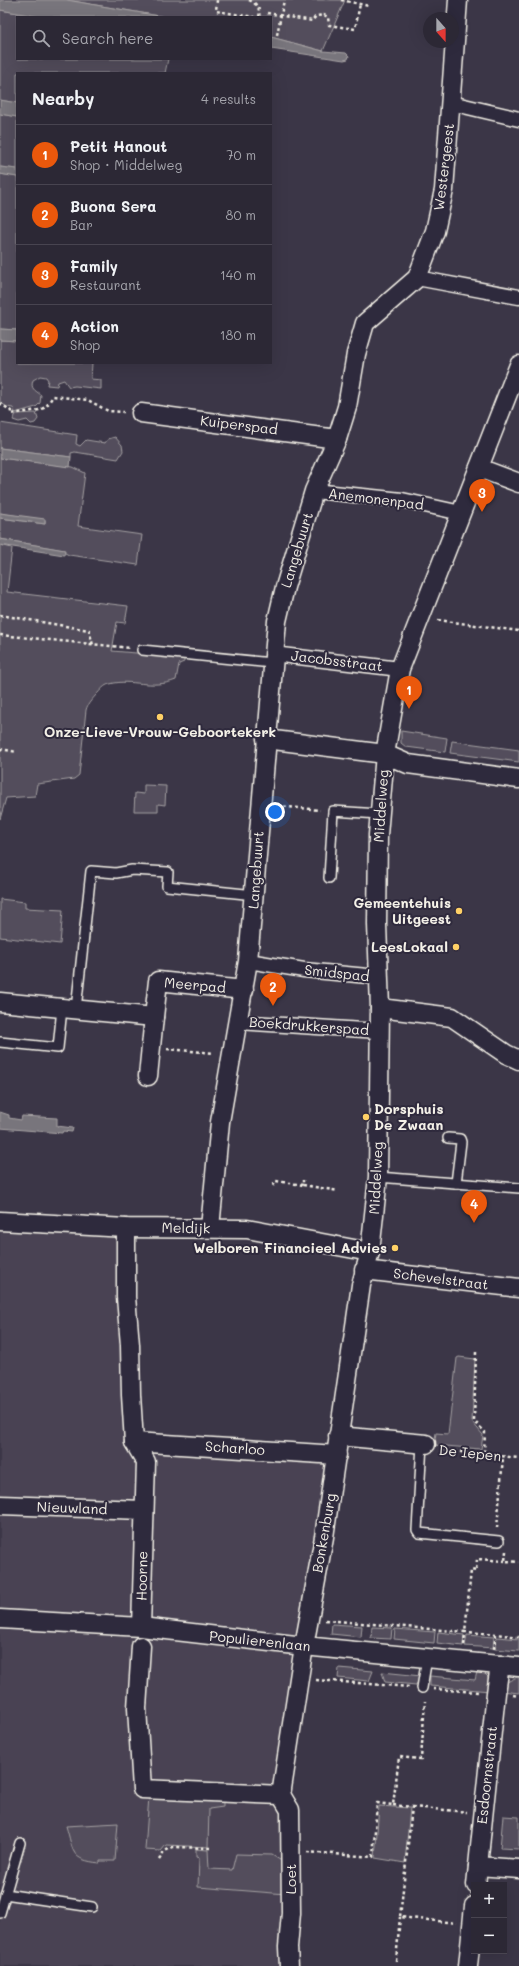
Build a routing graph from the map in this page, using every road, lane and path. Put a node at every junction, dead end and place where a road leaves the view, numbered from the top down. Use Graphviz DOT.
graph roads {
  1 [pos="217,0"];
  2 [pos="249,0"];
  3 [pos="284,0"];
  4 [pos="341,0"];
  5 [pos="458,0"];
  6 [pos="256,2"];
  7 [pos="360,4"];
  8 [pos="369,6"];
  9 [pos="267,13"];
  10 [pos="281,15"];
  11 [pos="248,16"];
  12 [pos="259,16"];
  13 [pos="277,35"];
  14 [pos="451,102"];
  15 [pos="519,118"];
  16 [pos="417,278"];
  17 [pos="519,296"];
  18 [pos="356,354"];
  19 [pos="519,365"];
  20 [pos="0,403"];
  21 [pos="141,413"];
  22 [pos="337,439"];
  23 [pos="479,468"];
  24 [pos="519,482"];
  25 [pos="314,491"];
  26 [pos="461,513"];
  27 [pos="0,615"];
  28 [pos="436,620"];
  29 [pos="519,631"];
  30 [pos="0,635"];
  31 [pos="94,644"];
  32 [pos="142,650"];
  33 [pos="273,658"];
  34 [pos="400,669"];
  35 [pos="266,739"];
  36 [pos="0,749"];
  37 [pos="17,752"];
  38 [pos="385,754"];
  39 [pos="519,779"];
  40 [pos="261,805"];
  41 [pos="333,811"];
  42 [pos="379,814"];
  43 [pos="329,878"];
  44 [pos="255,895"];
  45 [pos="248,961"];
  46 [pos="378,977"];
  47 [pos="244,990"];
  48 [pos="0,1002"];
  49 [pos="69,1008"];
  50 [pos="380,1008"];
  51 [pos="154,1017"];
  52 [pos="239,1022"];
  53 [pos="379,1031"];
  54 [pos="0,1042"];
  55 [pos="151,1047"];
  56 [pos="233,1055"];
  57 [pos="519,1060"];
  58 [pos="148,1076"];
  59 [pos="448,1138"];
  60 [pos="378,1177"];
  61 [pos="303,1180"];
  62 [pos="456,1183"];
  63 [pos="303,1185"];
  64 [pos="273,1186"];
  65 [pos="519,1188"];
  66 [pos="338,1192"];
  67 [pos="0,1221"];
  68 [pos="126,1228"];
  69 [pos="210,1228"];
  70 [pos="370,1252"];
  71 [pos="364,1270"];
  72 [pos="519,1288"];
  73 [pos="476,1352"];
  74 [pos="338,1436"];
  75 [pos="134,1442"];
  76 [pos="423,1445"];
  77 [pos="484,1454"];
  78 [pos="337,1455"];
  79 [pos="503,1457"];
  80 [pos="519,1458"];
  81 [pos="0,1505"];
  82 [pos="144,1510"];
  83 [pos="497,1541"];
  84 [pos="505,1561"];
  85 [pos="0,1619"];
  86 [pos="309,1619"];
  87 [pos="141,1627"];
  88 [pos="465,1632"];
  89 [pos="496,1634"];
  90 [pos="519,1637"];
  91 [pos="141,1646"];
  92 [pos="304,1646"];
  93 [pos="428,1658"];
  94 [pos="462,1661"];
  95 [pos="496,1665"];
  96 [pos="519,1667"];
  97 [pos="299,1678"];
  98 [pos="424,1688"];
  99 [pos="504,1694"];
  100 [pos="519,1696"];
  101 [pos="512,1703"];
  102 [pos="281,1795"];
  103 [pos="393,1805"];
  104 [pos="412,1807"];
  105 [pos="483,1814"];
  106 [pos="20,1843"];
  107 [pos="211,1848"];
  108 [pos="290,1850"];
  109 [pos="159,1860"];
  110 [pos="478,1866"];
  111 [pos="519,1869"];
  112 [pos="476,1882"];
  113 [pos="5,1894"];
  114 [pos="92,1907"];
  115 [pos="0,1913"];
  116 [pos="400,1917"];
  117 [pos="471,1925"];
  118 [pos="471,1935"];
  119 [pos="396,1961"];
  120 [pos="289,1966"];
  121 [pos="468,1966"];
  1 -- 11 [label="path"];
  2 -- 6 [label="path"];
  3 -- 10 [label="path"];
  4 -- 7 [label="path"];
  5 -- 14 [label="street, Westergeest"];
  6 -- 12 [label="path"];
  7 -- 8 [label="path"];
  7 -- 10 [label="path"];
  9 -- 10 [label="path"];
  10 -- 13 [label="path"];
  14 -- 15 [label="street"];
  14 -- 16 [label="street, Westergeest"];
  16 -- 17 [label="street"];
  16 -- 18 [label="street, Westergeest"];
  18 -- 22 [label="street, Langebuurt"];
  19 -- 23 [label="street, Middelweg"];
  20 -- 21 [label="path"];
  21 -- 22 [label="street, Kuiperspad"];
  22 -- 25 [label="street, Langebuurt"];
  23 -- 24 [label="street"];
  23 -- 26 [label="street, Middelweg"];
  25 -- 26 [label="street, Anemonenpad"];
  25 -- 33 [label="street, Langebuurt"];
  26 -- 34 [label="street, Middelweg"];
  27 -- 31 [label="path"];
  28 -- 29 [label="path"];
  30 -- 31 [label="path"];
  31 -- 32 [label="path"];
  32 -- 33 [label="lane"];
  33 -- 34 [label="street, Jacobsstraat"];
  33 -- 35 [label="street, Langebuurt"];
  34 -- 38 [label="street, Middelweg"];
  35 -- 38 [label="street"];
  35 -- 40 [label="street, Langebuurt"];
  36 -- 37 [label="path"];
  38 -- 39 [label="street"];
  38 -- 42 [label="street, Middelweg"];
  40 -- 41 [label="path"];
  40 -- 44 [label="street, Langebuurt"];
  41 -- 42 [label="lane"];
  41 -- 43 [label="lane"];
  42 -- 46 [label="street, Middelweg"];
  44 -- 45 [label="street, Langebuurt"];
  44 -- 49 [label="lane"];
  45 -- 46 [label="street, Smidspad"];
  45 -- 47 [label="street, Langebuurt"];
  46 -- 50 [label="street, Middelweg"];
  47 -- 51 [label="street, Meerpad"];
  47 -- 52 [label="street, Langebuurt"];
  48 -- 49 [label="street"];
  49 -- 51 [label="street"];
  49 -- 54 [label="lane"];
  50 -- 53 [label="street, Middelweg"];
  50 -- 57 [label="street"];
  51 -- 55 [label="street, Meerpad"];
  52 -- 53 [label="street, Boekdrukkerspad"];
  52 -- 56 [label="street, Langebuurt"];
  53 -- 60 [label="street, Middelweg"];
  55 -- 56 [label="path"];
  55 -- 58 [label="street, Meerpad"];
  56 -- 69 [label="street, Langebuurt"];
  59 -- 62 [label="lane"];
  60 -- 62 [label="lane"];
  60 -- 70 [label="street, Middelweg"];
  61 -- 63 [label="path"];
  62 -- 65 [label="lane"];
  63 -- 64 [label="path"];
  63 -- 66 [label="path"];
  67 -- 68 [label="street, Meldijk"];
  68 -- 69 [label="street, Meldijk"];
  68 -- 75 [label="street, Hoorne"];
  69 -- 70 [label="street, Meldijk"];
  70 -- 71 [label="street, Middelweg"];
  71 -- 72 [label="street, Schevelstraat"];
  71 -- 74 [label="street, Bonkenburg"];
  73 -- 77 [label="path"];
  74 -- 76 [label="street, De Iepen"];
  74 -- 78 [label="street, Bonkenburg"];
  75 -- 78 [label="street, Scharloo"];
  75 -- 82 [label="street, Hoorne"];
  76 -- 77 [label="path, De Iepen"];
  76 -- 83 [label="lane"];
  77 -- 79 [label="path, De Iepen"];
  78 -- 86 [label="street, Bonkenburg"];
  79 -- 80 [label="path, De Iepen"];
  79 -- 83 [label="path"];
  81 -- 82 [label="street, Nieuwland"];
  82 -- 87 [label="street, Hoorne"];
  84 -- 88 [label="path"];
  85 -- 87 [label="street, Populierenlaan"];
  86 -- 88 [label="path"];
  86 -- 92 [label="street, Bonkenburg"];
  87 -- 91 [label="street, Hoorne"];
  87 -- 92 [label="street, Populierenlaan"];
  88 -- 89 [label="path"];
  88 -- 94 [label="path"];
  89 -- 90 [label="path"];
  89 -- 95 [label="path"];
  91 -- 102 [label="street, Hoorne"];
  92 -- 93 [label="street, Populierenlaan"];
  92 -- 97 [label="street, Bonkenburg"];
  93 -- 94 [label="street, Populierenlaan"];
  93 -- 98 [label="lane"];
  94 -- 95 [label="street, Populierenlaan"];
  95 -- 96 [label="street, Populierenlaan"];
  95 -- 99 [label="street, Esdoornstraat"];
  97 -- 98 [label="path"];
  97 -- 102 [label="street, Bonkenburg"];
  98 -- 99 [label="path"];
  98 -- 103 [label="path"];
  99 -- 100 [label="path"];
  99 -- 101 [label="path"];
  99 -- 105 [label="street, Esdoornstraat"];
  102 -- 108 [label="street, Loet"];
  103 -- 104 [label="path"];
  103 -- 108 [label="path"];
  104 -- 105 [label="path"];
  104 -- 116 [label="path"];
  105 -- 110 [label="street, Esdoornstraat"];
  106 -- 113 [label="lane"];
  107 -- 109 [label="path"];
  108 -- 120 [label="street, Loet"];
  110 -- 111 [label="street"];
  110 -- 112 [label="street, Esdoornstraat"];
  113 -- 114 [label="lane"];
  113 -- 115 [label="lane"];
  116 -- 117 [label="path"];
  116 -- 119 [label="path"];
  118 -- 121 [label="street"];
}
